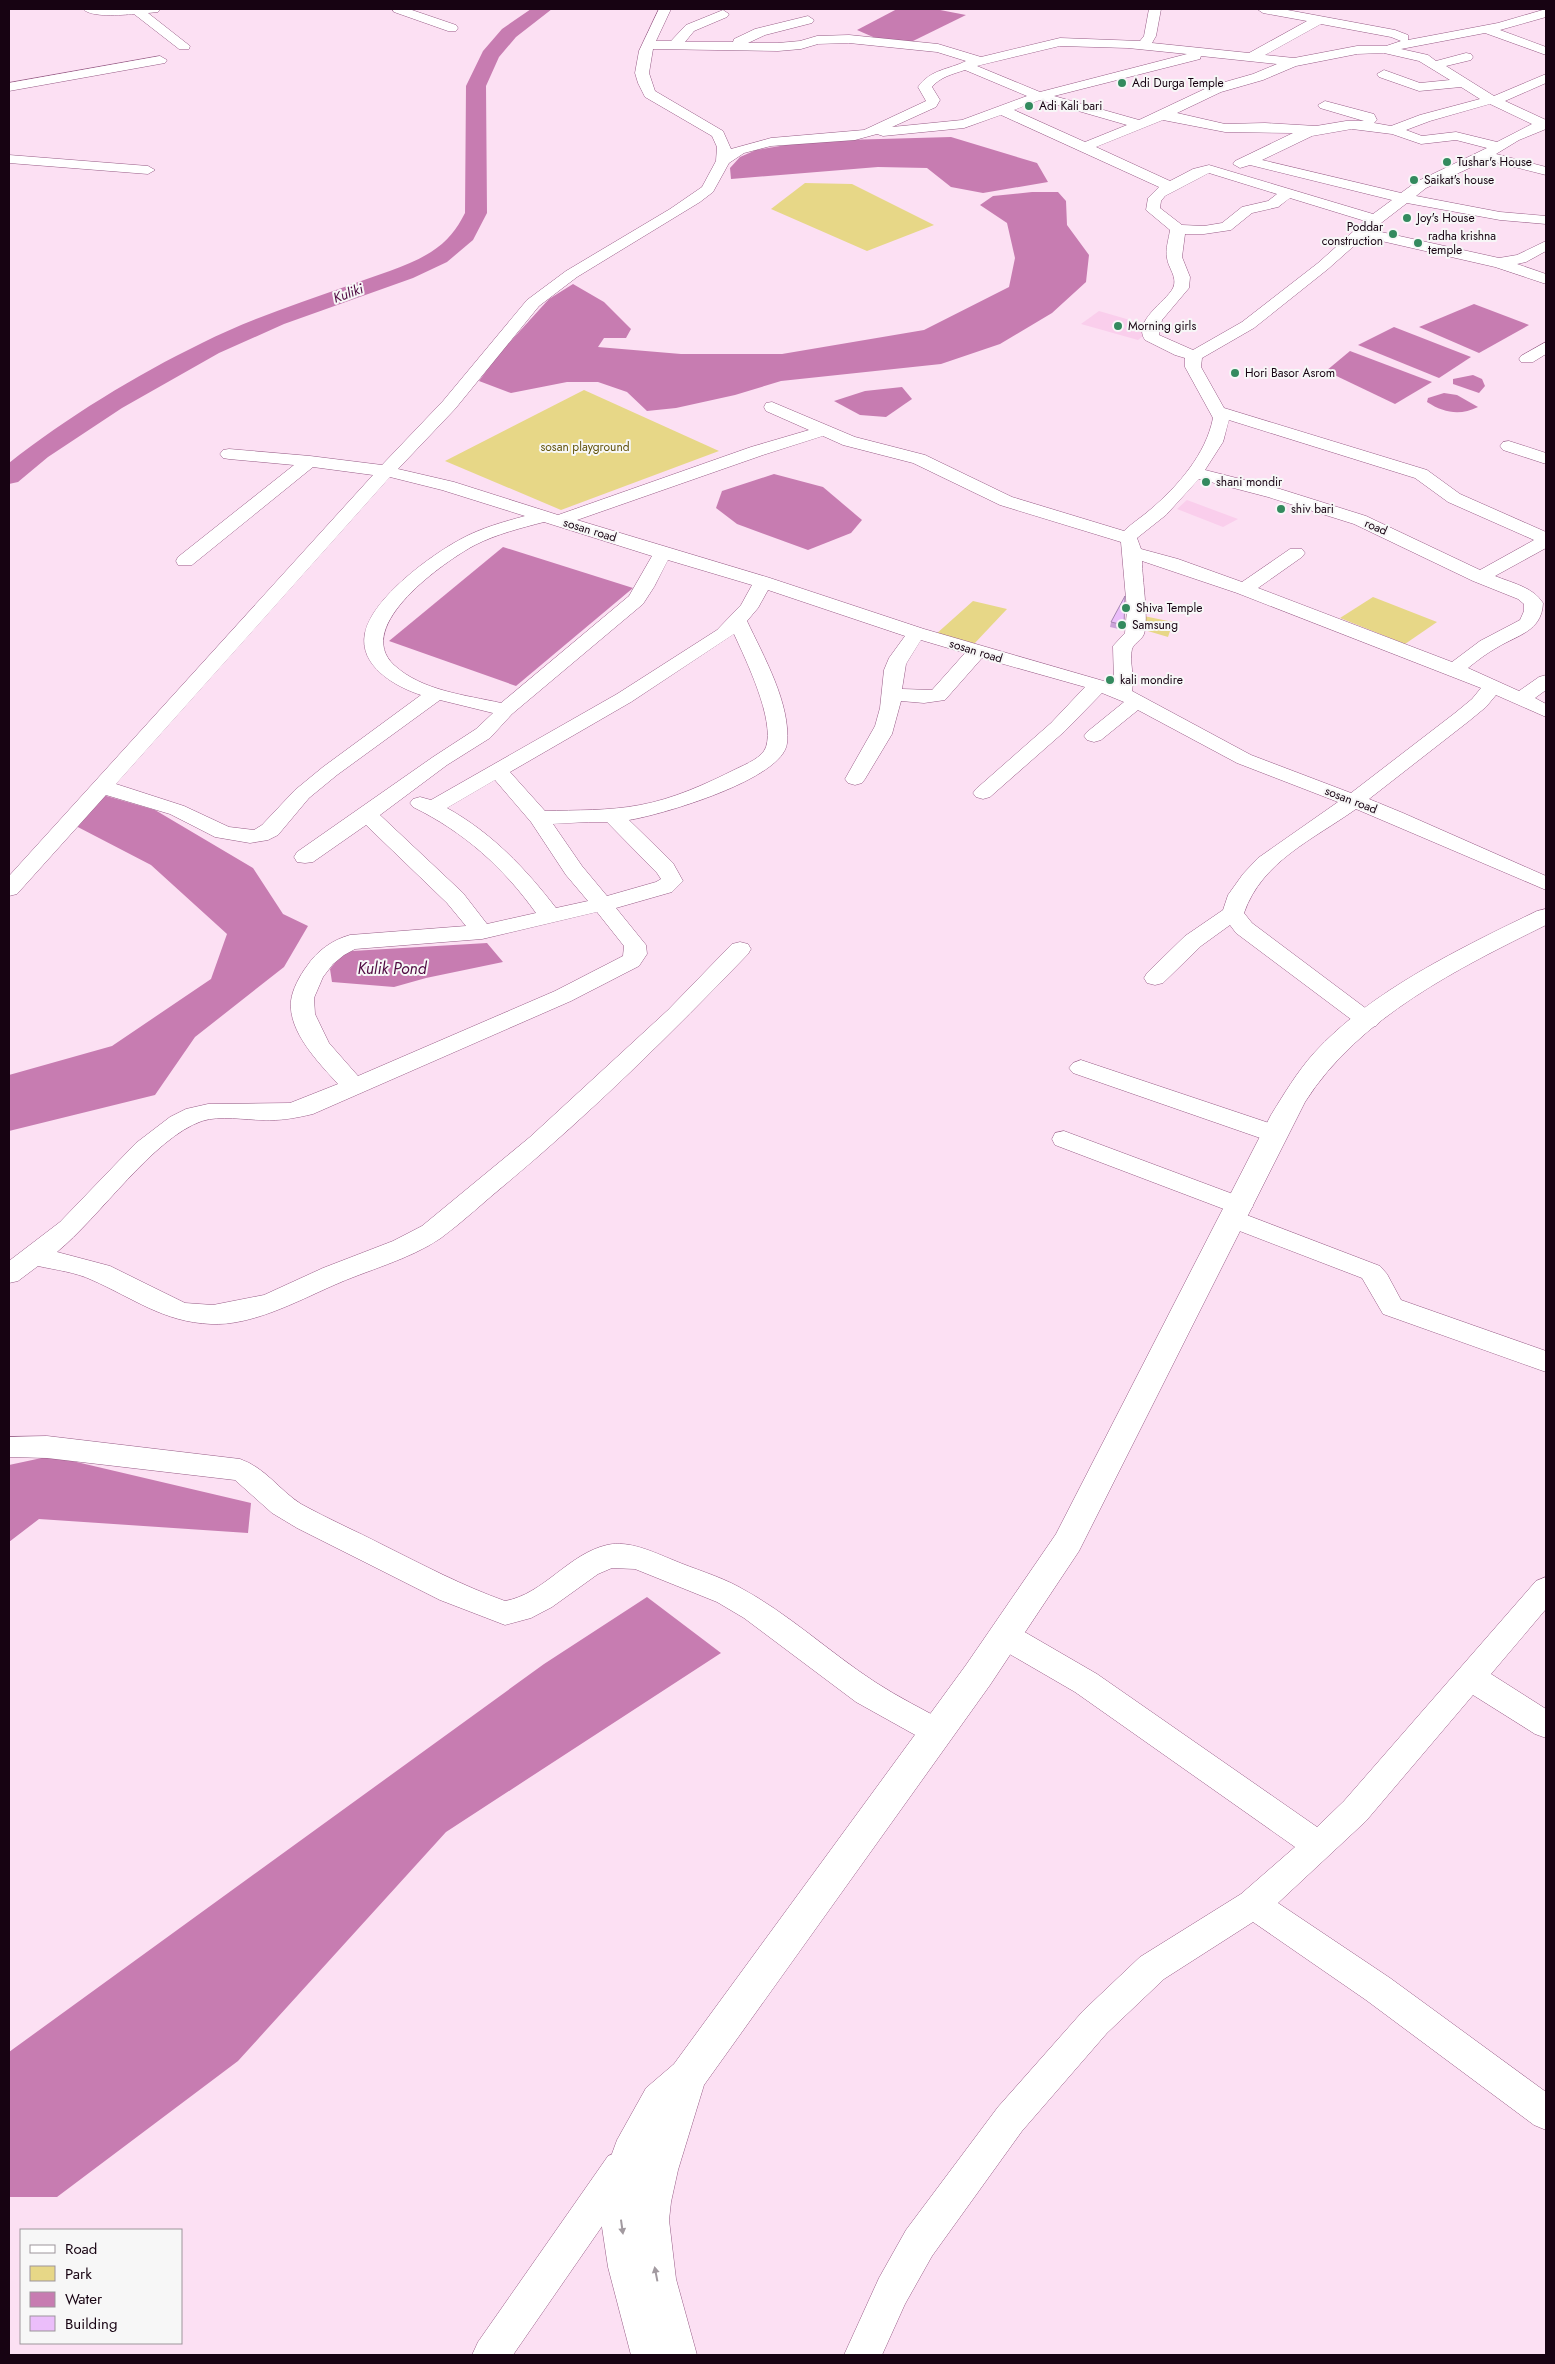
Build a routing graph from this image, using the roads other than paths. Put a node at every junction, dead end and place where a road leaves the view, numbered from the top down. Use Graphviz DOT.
graph roads {
  1 [pos="89,9"];
  2 [pos="154,9"];
  3 [pos="398,9"];
  4 [pos="665,9"];
  5 [pos="1156,9"];
  6 [pos="1264,9"];
  7 [pos="137,11"];
  8 [pos="1510,12"];
  9 [pos="1546,13"];
  10 [pos="723,14"];
  11 [pos="1527,19"];
  12 [pos="808,20"];
  13 [pos="1318,20"];
  14 [pos="1546,26"];
  15 [pos="452,28"];
  16 [pos="1486,29"];
  17 [pos="648,45"];
  18 [pos="1404,45"];
  19 [pos="184,46"];
  20 [pos="674,46"];
  21 [pos="1144,46"];
  22 [pos="730,47"];
  23 [pos="1384,49"];
  24 [pos="1546,51"];
  25 [pos="1208,53"];
  26 [pos="1254,56"];
  27 [pos="1466,57"];
  28 [pos="160,60"];
  29 [pos="980,61"];
  30 [pos="1294,62"];
  31 [pos="1435,65"];
  32 [pos="966,66"];
  33 [pos="1546,66"];
  34 [pos="1384,74"];
  35 [pos="1546,78"];
  36 [pos="1463,83"];
  37 [pos="1513,84"];
  38 [pos="9,87"];
  39 [pos="1039,96"];
  40 [pos="1492,100"];
  41 [pos="1325,105"];
  42 [pos="1002,110"];
  43 [pos="1161,116"];
  44 [pos="1543,121"];
  45 [pos="1141,125"];
  46 [pos="1366,125"];
  47 [pos="1316,130"];
  48 [pos="1393,130"];
  49 [pos="868,133"];
  50 [pos="1500,147"];
  51 [pos="1083,148"];
  52 [pos="1486,156"];
  53 [pos="9,159"];
  54 [pos="723,161"];
  55 [pos="1249,161"];
  56 [pos="1209,169"];
  57 [pos="148,170"];
  58 [pos="1546,172"];
  59 [pos="1170,186"];
  60 [pos="1287,193"];
  61 [pos="1403,197"];
  62 [pos="1375,218"];
  63 [pos="1546,220"];
  64 [pos="1178,229"];
  65 [pos="1361,232"];
  66 [pos="1546,245"];
  67 [pos="1499,263"];
  68 [pos="1546,279"];
  69 [pos="1546,347"];
  70 [pos="1195,355"];
  71 [pos="1527,358"];
  72 [pos="772,407"];
  73 [pos="1217,411"];
  74 [pos="825,430"];
  75 [pos="1509,446"];
  76 [pos="229,454"];
  77 [pos="1546,459"];
  78 [pos="310,461"];
  79 [pos="386,471"];
  80 [pos="1194,472"];
  81 [pos="551,518"];
  82 [pos="1546,540"];
  83 [pos="1131,545"];
  84 [pos="662,553"];
  85 [pos="1296,553"];
  86 [pos="185,561"];
  87 [pos="1480,577"];
  88 [pos="763,582"];
  89 [pos="1244,589"];
  90 [pos="738,621"];
  91 [pos="917,633"];
  92 [pos="977,651"];
  93 [pos="1454,670"];
  94 [pos="1546,681"];
  95 [pos="1098,685"];
  96 [pos="1493,686"];
  97 [pos="437,693"];
  98 [pos="892,694"];
  99 [pos="1129,697"];
  100 [pos="1522,699"];
  101 [pos="505,710"];
  102 [pos="1546,711"];
  103 [pos="1094,736"];
  104 [pos="498,771"];
  105 [pos="855,779"];
  106 [pos="102,787"];
  107 [pos="983,793"];
  108 [pos="395,795"];
  109 [pos="1354,801"];
  110 [pos="432,808"];
  111 [pos="368,815"];
  112 [pos="612,815"];
  113 [pos="539,818"];
  114 [pos="305,857"];
  115 [pos="1546,884"];
  116 [pos="9,889"];
  117 [pos="600,904"];
  118 [pos="1233,913"];
  119 [pos="550,916"];
  120 [pos="1546,916"];
  121 [pos="482,932"];
  122 [pos="740,949"];
  123 [pos="1155,978"];
  124 [pos="1368,1021"];
  125 [pos="1081,1068"];
  126 [pos="355,1087"];
  127 [pos="1274,1134"];
  128 [pos="1064,1139"];
  129 [pos="1236,1212"];
  130 [pos="34,1256"];
  131 [pos="9,1274"];
  132 [pos="1546,1362"];
  133 [pos="9,1447"];
  134 [pos="1546,1589"];
  135 [pos="1005,1636"];
  136 [pos="1470,1677"];
  137 [pos="1546,1725"];
  138 [pos="937,1732"];
  139 [pos="1319,1846"];
  140 [pos="1253,1904"];
  141 [pos="687,2077"];
  142 [pos="1546,2112"];
  143 [pos="631,2153"];
  144 [pos="491,2355"];
  145 [pos="652,2355"];
  146 [pos="676,2355"];
  147 [pos="863,2355"];
  1 -- 7 [label="street"];
  2 -- 7 [label="street"];
  3 -- 15 [label="street"];
  4 -- 17 [label="street"];
  5 -- 21 [label="street"];
  6 -- 13 [label="street"];
  7 -- 19 [label="street"];
  8 -- 11 [label="street"];
  9 -- 11 [label="street"];
  10 -- 20 [label="street"];
  11 -- 14 [label="street"];
  11 -- 16 [label="street"];
  12 -- 22 [label="street"];
  13 -- 18 [label="street"];
  13 -- 26 [label="street"];
  16 -- 18 [label="street"];
  16 -- 24 [label="street"];
  17 -- 20 [label="street"];
  17 -- 54 [label="street"];
  18 -- 23 [label="street"];
  20 -- 22 [label="street"];
  21 -- 25 [label="street"];
  21 -- 29 [label="street"];
  22 -- 29 [label="street"];
  23 -- 30 [label="street"];
  23 -- 31 [label="street"];
  25 -- 26 [label="street"];
  25 -- 39 [label="street"];
  26 -- 30 [label="street"];
  27 -- 31 [label="street"];
  28 -- 38 [label="street"];
  29 -- 32 [label="street"];
  30 -- 43 [label="street"];
  31 -- 36 [label="street"];
  32 -- 39 [label="street"];
  32 -- 49 [label="street"];
  33 -- 37 [label="street"];
  34 -- 36 [label="street"];
  35 -- 40 [label="street"];
  36 -- 40 [label="street"];
  39 -- 42 [label="street"];
  39 -- 45 [label="street"];
  40 -- 44 [label="street"];
  40 -- 48 [label="street"];
  41 -- 46 [label="street"];
  42 -- 49 [label="street"];
  42 -- 51 [label="street"];
  43 -- 45 [label="street"];
  43 -- 47 [label="street"];
  44 -- 50 [label="street"];
  45 -- 51 [label="street"];
  46 -- 47 [label="street"];
  46 -- 48 [label="street"];
  47 -- 55 [label="street"];
  48 -- 50 [label="street"];
  49 -- 54 [label="street"];
  50 -- 52 [label="street"];
  51 -- 59 [label="street"];
  52 -- 58 [label="street"];
  52 -- 61 [label="street"];
  53 -- 57 [label="street"];
  54 -- 79 [label="street"];
  55 -- 56 [label="street"];
  55 -- 61 [label="street"];
  56 -- 59 [label="street"];
  56 -- 60 [label="street"];
  59 -- 64 [label="street"];
  60 -- 62 [label="street"];
  60 -- 64 [label="street"];
  61 -- 62 [label="street"];
  61 -- 63 [label="street"];
  62 -- 65 [label="street"];
  64 -- 70 [label="street"];
  65 -- 67 [label="street"];
  65 -- 70 [label="street"];
  66 -- 67 [label="street"];
  67 -- 68 [label="street"];
  69 -- 71 [label="street"];
  70 -- 73 [label="street"];
  72 -- 74 [label="street"];
  73 -- 80 [label="street"];
  73 -- 82 [label="street"];
  74 -- 81 [label="street"];
  74 -- 83 [label="street"];
  75 -- 77 [label="street"];
  76 -- 78 [label="street, sosan road"];
  78 -- 79 [label="street, sosan road"];
  78 -- 86 [label="street"];
  79 -- 81 [label="street, sosan road"];
  79 -- 106 [label="street"];
  80 -- 83 [label="street"];
  80 -- 87 [label="street, road"];
  81 -- 84 [label="street, sosan road"];
  81 -- 97 [label="street"];
  82 -- 87 [label="street"];
  83 -- 89 [label="street"];
  83 -- 99 [label="street"];
  84 -- 88 [label="street, sosan road"];
  84 -- 101 [label="street"];
  85 -- 89 [label="street"];
  87 -- 93 [label="street, road"];
  88 -- 90 [label="street"];
  88 -- 91 [label="street, sosan road"];
  89 -- 93 [label="street"];
  90 -- 104 [label="street"];
  90 -- 112 [label="street"];
  91 -- 92 [label="street, sosan road"];
  91 -- 98 [label="street"];
  92 -- 95 [label="street, sosan road"];
  92 -- 98 [label="street"];
  93 -- 96 [label="street"];
  94 -- 100 [label="street"];
  95 -- 99 [label="street, sosan road"];
  95 -- 107 [label="street"];
  96 -- 100 [label="street"];
  96 -- 109 [label="street"];
  97 -- 101 [label="street"];
  97 -- 106 [label="street"];
  98 -- 105 [label="street"];
  99 -- 103 [label="street"];
  99 -- 109 [label="street, sosan road"];
  100 -- 102 [label="street"];
  101 -- 108 [label="street"];
  104 -- 110 [label="street"];
  104 -- 113 [label="street"];
  106 -- 116 [label="street"];
  108 -- 110 [label="street"];
  108 -- 111 [label="street"];
  109 -- 115 [label="street, sosan road"];
  109 -- 118 [label="street"];
  110 -- 119 [label="street"];
  111 -- 114 [label="street"];
  111 -- 121 [label="street"];
  112 -- 113 [label="street"];
  112 -- 117 [label="street"];
  113 -- 117 [label="street"];
  117 -- 119 [label="street"];
  117 -- 126 [label="street"];
  118 -- 123 [label="street"];
  118 -- 124 [label="street"];
  119 -- 121 [label="street"];
  120 -- 124 [label="main road"];
  121 -- 126 [label="street"];
  122 -- 130 [label="street"];
  124 -- 127 [label="main road"];
  125 -- 127 [label="street"];
  126 -- 130 [label="street"];
  127 -- 129 [label="main road"];
  128 -- 129 [label="street"];
  129 -- 132 [label="street"];
  129 -- 135 [label="main road"];
  130 -- 131 [label="street"];
  133 -- 138 [label="street"];
  134 -- 136 [label="street"];
  135 -- 138 [label="main road"];
  135 -- 139 [label="street"];
  136 -- 137 [label="street"];
  136 -- 139 [label="street"];
  138 -- 141 [label="main road"];
  139 -- 140 [label="street"];
  140 -- 142 [label="street"];
  140 -- 147 [label="street"];
  141 -- 143 [label="main road"];
  146 -- 141 [label="main road, one-way"];
  143 -- 144 [label="street"];
  143 -- 145 [label="main road, one-way"];
}
